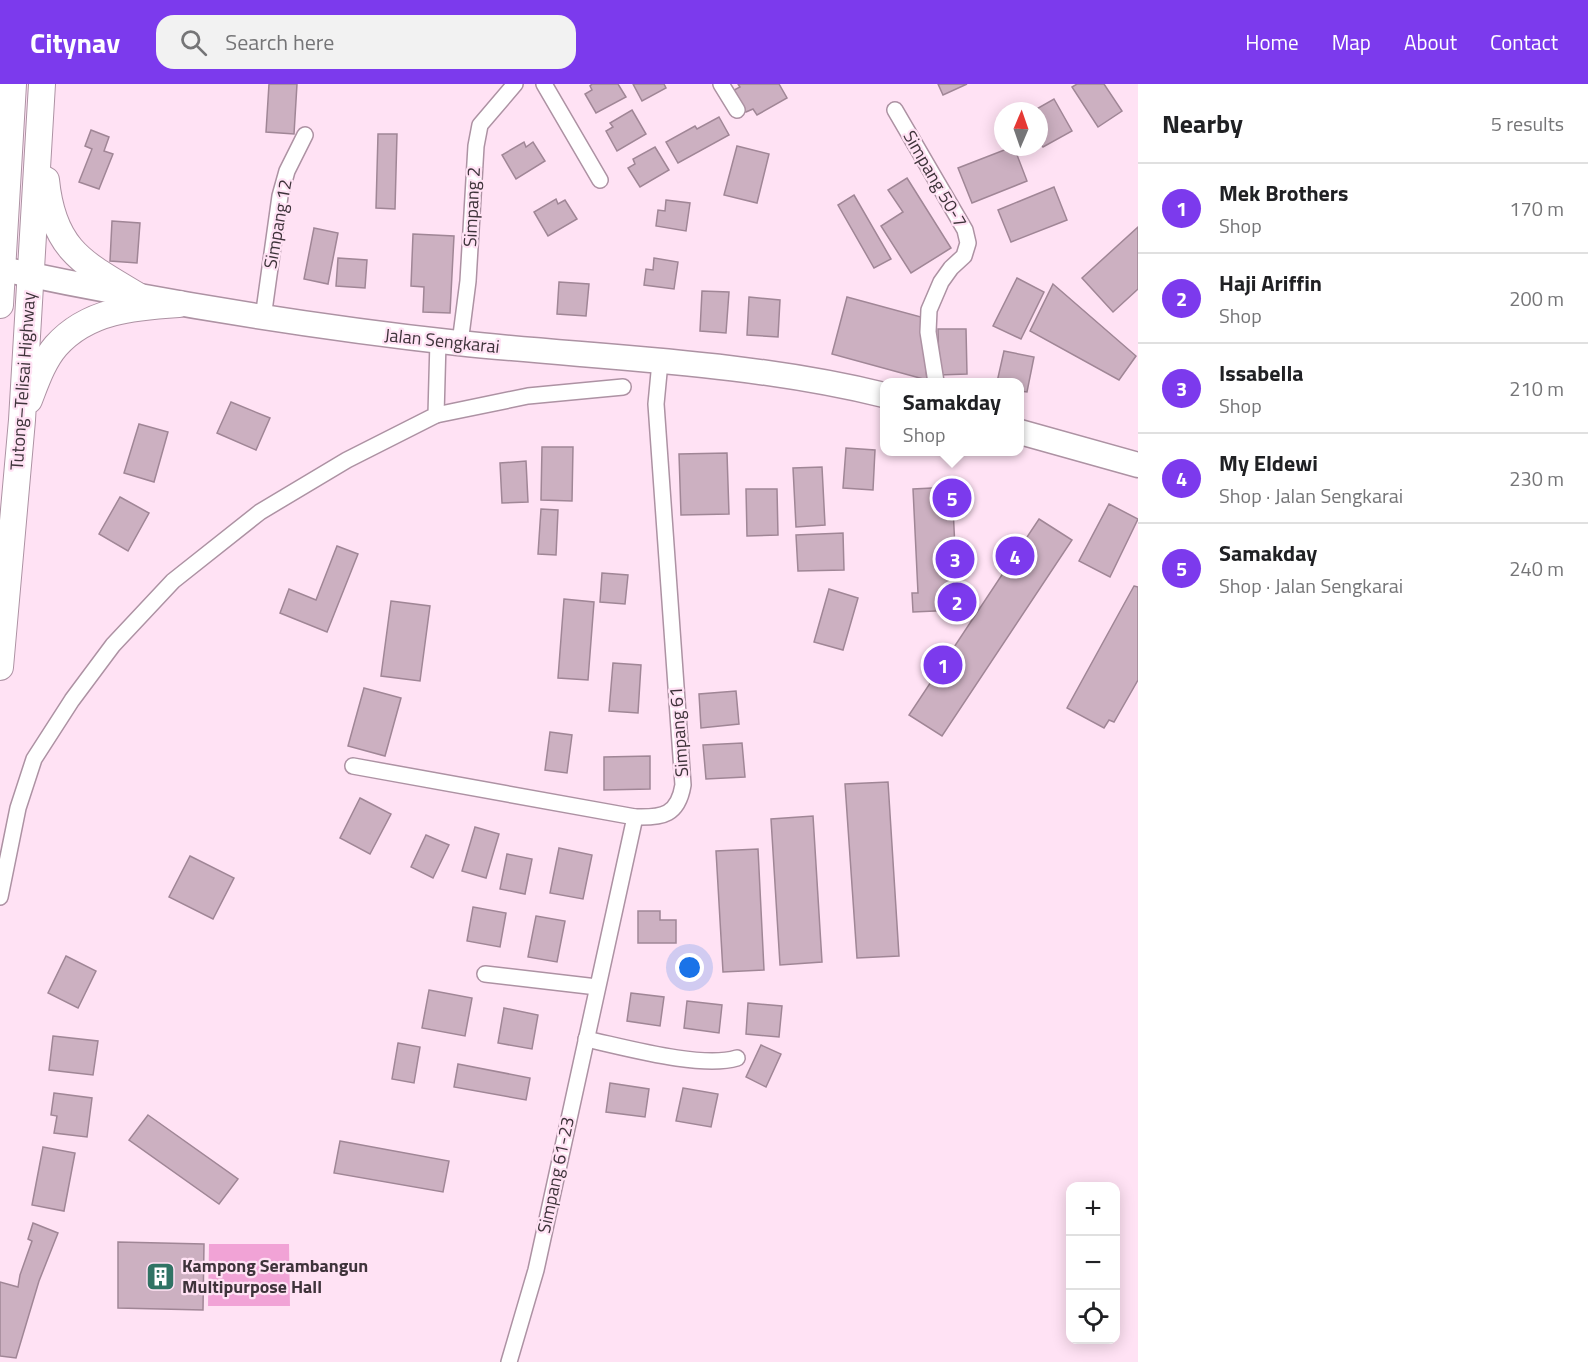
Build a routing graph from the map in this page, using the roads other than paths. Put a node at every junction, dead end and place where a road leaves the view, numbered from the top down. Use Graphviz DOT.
graph roads {
  1 [pos="13,84"];
  2 [pos="42,84"];
  3 [pos="515,84"];
  4 [pos="544,84"];
  5 [pos="721,84"];
  6 [pos="737,110"];
  7 [pos="895,110"];
  8 [pos="40,120"];
  9 [pos="305,135"];
  10 [pos="600,180"];
  11 [pos="2,269"];
  12 [pos="31,275"];
  13 [pos="138,296"];
  14 [pos="179,304"];
  15 [pos="0,305"];
  16 [pos="263,318"];
  17 [pos="449,342"];
  18 [pos="660,362"];
  19 [pos="935,378"];
  20 [pos="623,387"];
  21 [pos="880,394"];
  22 [pos="436,415"];
  23 [pos="21,420"];
  24 [pos="1024,433"];
  25 [pos="1138,465"];
  26 [pos="0,667"];
  27 [pos="353,766"];
  28 [pos="635,817"];
  29 [pos="0,897"];
  30 [pos="485,974"];
  31 [pos="597,987"];
  32 [pos="586,1039"];
  33 [pos="736,1059"];
  34 [pos="509,1362"];
  1 -- 11 [label="highway, Tutong–Telisai Highway"];
  2 -- 8 [label="highway"];
  3 -- 17 [label="street, Simpang 2"];
  4 -- 10 [label="street"];
  5 -- 6 [label="street"];
  7 -- 19 [label="street, Simpang 50-7"];
  8 -- 12 [label="highway, Tutong–Telisai Highway"];
  8 -- 13 [label="highway"];
  9 -- 16 [label="street, Simpang 12"];
  11 -- 12 [label="main road, Jalan Sengkarai"];
  11 -- 15 [label="highway, Tutong–Telisai Highway"];
  12 -- 13 [label="main road, Jalan Sengkarai"];
  12 -- 23 [label="highway, Tutong–Telisai Highway"];
  13 -- 14 [label="main road, Jalan Sengkarai"];
  14 -- 16 [label="main road, Jalan Sengkarai"];
  14 -- 23 [label="highway"];
  16 -- 17 [label="main road, Jalan Sengkarai"];
  17 -- 18 [label="main road, Jalan Sengkarai"];
  17 -- 22 [label="street, Simpang 2"];
  18 -- 21 [label="main road, Jalan Sengkarai"];
  18 -- 28 [label="street, Simpang 61"];
  20 -- 22 [label="street"];
  22 -- 29 [label="street"];
  23 -- 26 [label="highway, Tutong–Telisai Highway"];
  24 -- 25 [label="main road"];
  27 -- 28 [label="street, Simpang 61"];
  28 -- 31 [label="street, Simpang 61-23"];
  30 -- 31 [label="street"];
  31 -- 32 [label="street, Simpang 61-23"];
  32 -- 33 [label="street"];
  32 -- 34 [label="street, Simpang 61-23"];
}
